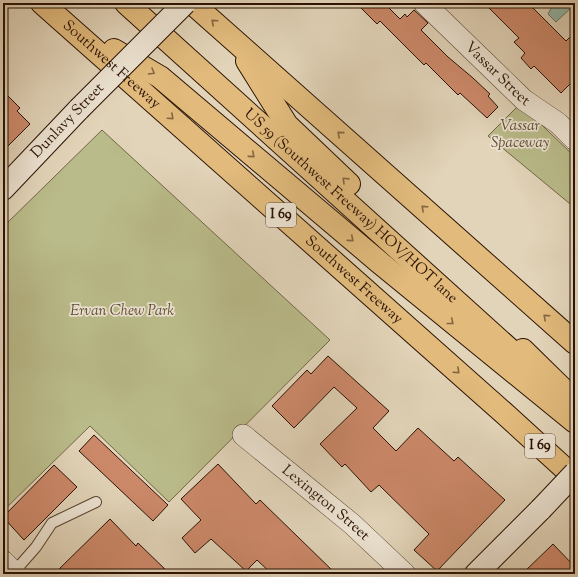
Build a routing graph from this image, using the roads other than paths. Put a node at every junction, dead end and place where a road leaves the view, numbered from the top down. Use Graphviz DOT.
graph roads {
  1 [pos="42,3"];
  2 [pos="126,3"];
  3 [pos="185,3"];
  4 [pos="192,3"];
  5 [pos="424,3"];
  6 [pos="58,17"];
  7 [pos="235,42"];
  8 [pos="575,140"];
  9 [pos="3,189"];
  10 [pos="575,343"];
  11 [pos="575,401"];
  12 [pos="575,409"];
  13 [pos="575,422"];
  14 [pos="243,435"];
  15 [pos="575,473"];
  16 [pos="575,478"];
  17 [pos="96,502"];
  18 [pos="11,569"];
  19 [pos="405,574"];
  20 [pos="476,574"];
  1 -- 6 [label="highway, Southwest Freeway / I 69"];
  2 -- 12 [label="highway, US 59 (Southwest Freeway) HOV/HOT lane"];
  3 -- 9 [label="street, Dunlavy Street, bridge"];
  7 -- 4 [label="highway, one-way"];
  5 -- 8 [label="street, Vassar Street"];
  6 -- 13 [label="highway, one-way"];
  6 -- 16 [label="highway, Southwest Freeway / I 69, one-way"];
  10 -- 7 [label="highway, one-way"];
  11 -- 7 [label="highway, one-way"];
  14 -- 19 [label="street, Lexington Street"];
  15 -- 20 [label="street, bridge"];
  17 -- 18 [label="lane"];
}
